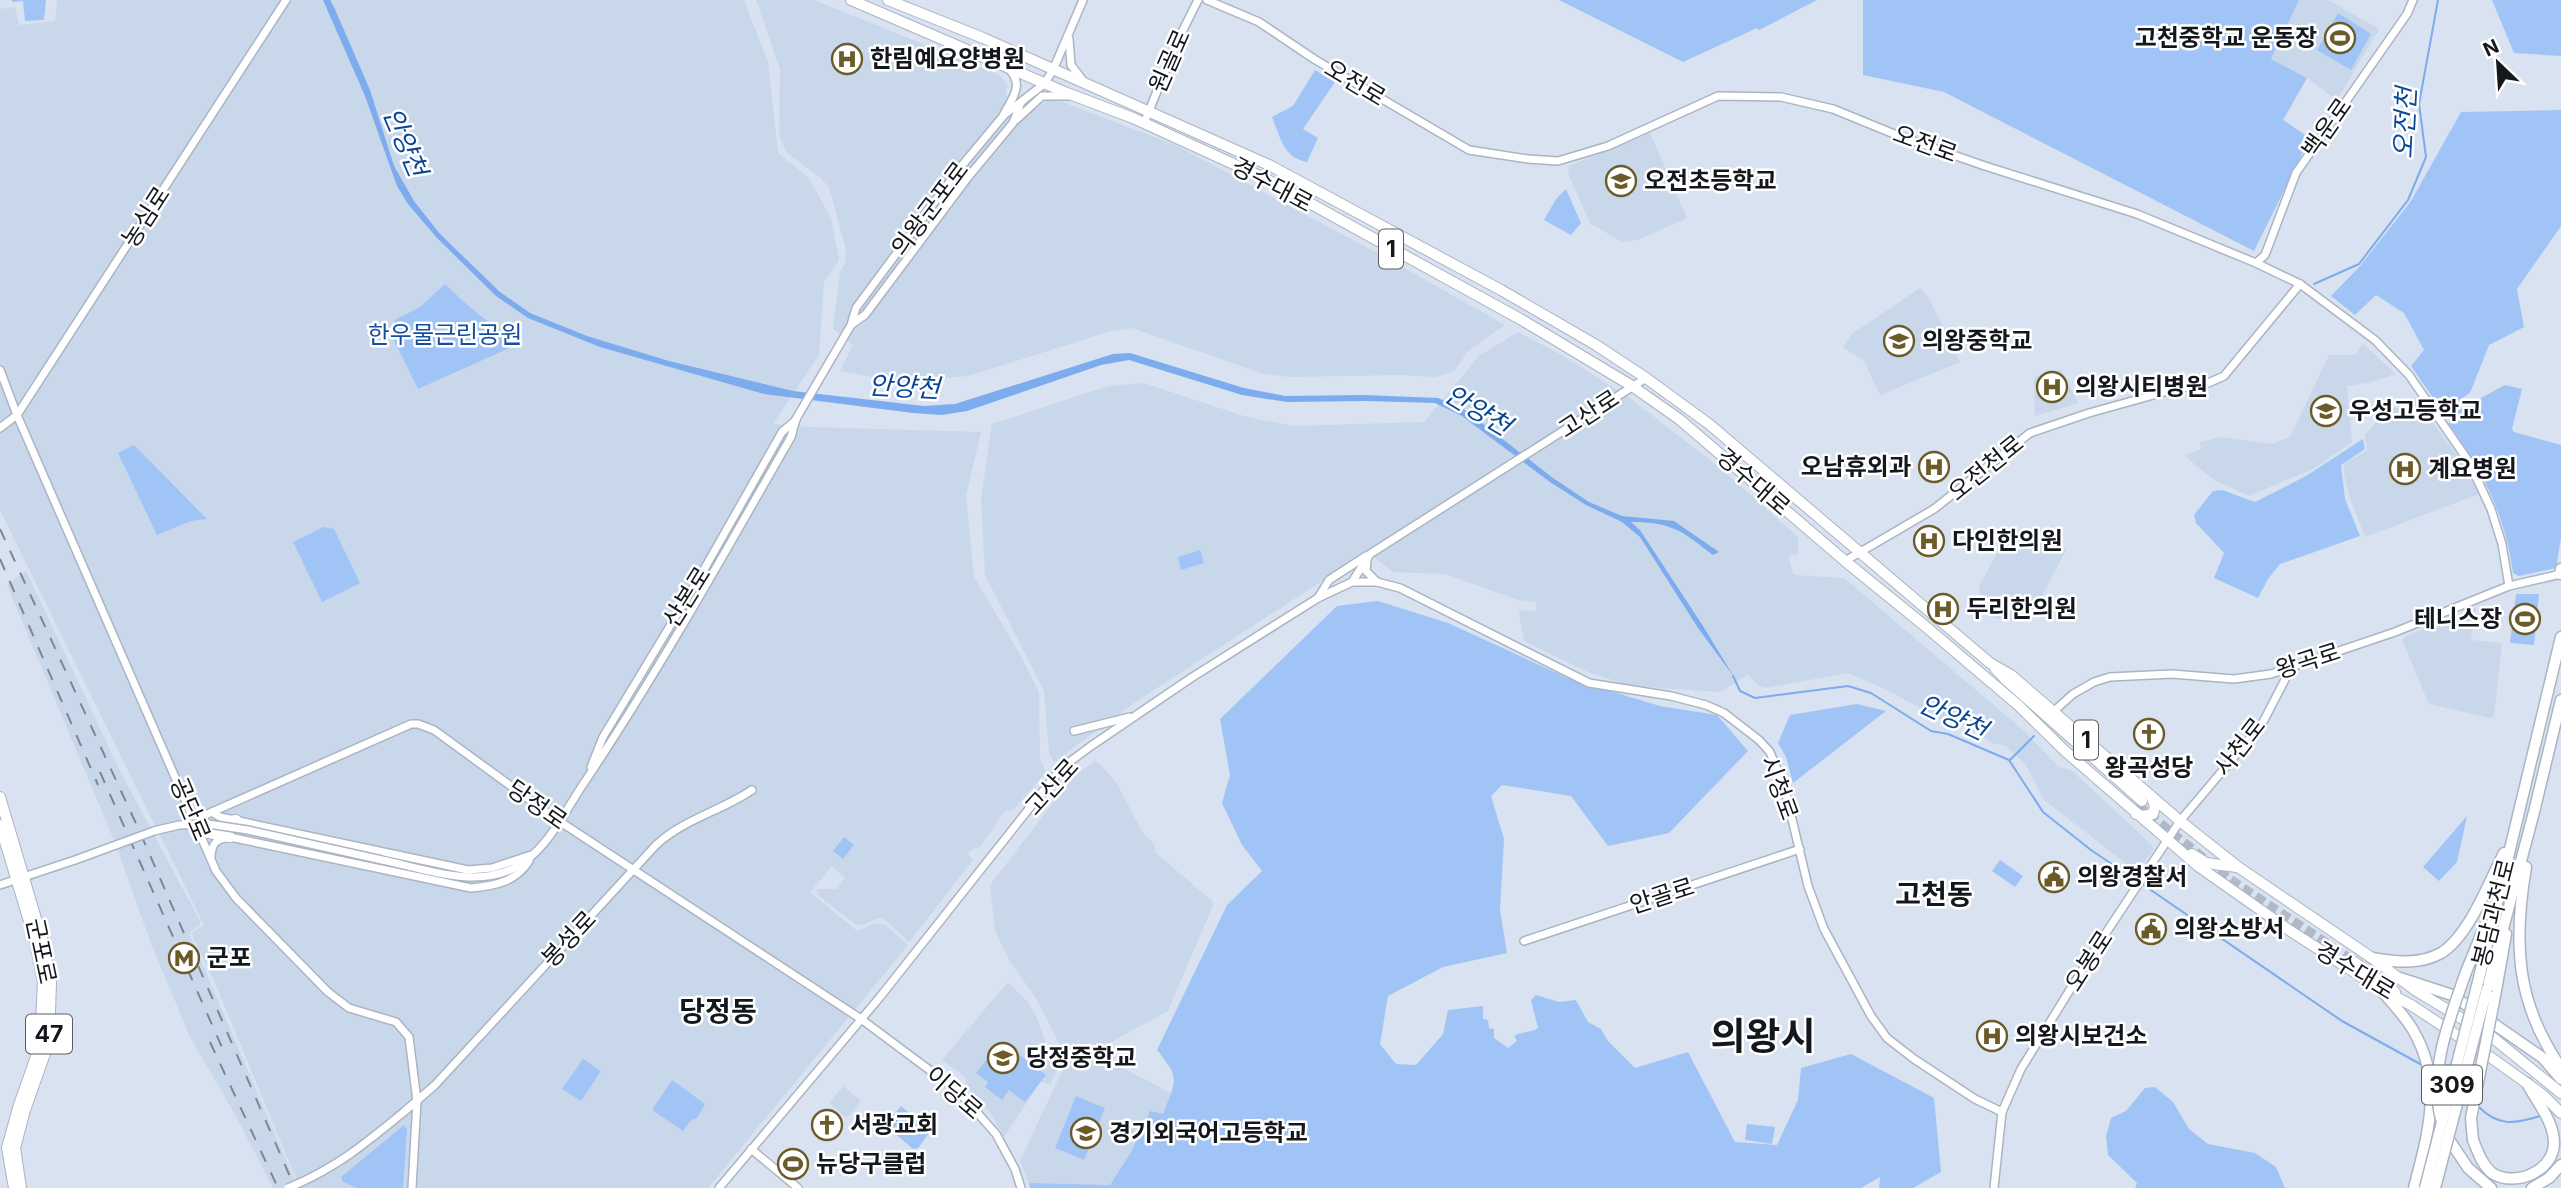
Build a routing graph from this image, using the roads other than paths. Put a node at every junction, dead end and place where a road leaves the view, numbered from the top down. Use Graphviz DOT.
graph roads {
  1 [pos="286,0"];
  2 [pos="850,0"];
  3 [pos="888,0"];
  4 [pos="1083,0"];
  5 [pos="1198,0"];
  6 [pos="1207,0"];
  7 [pos="2413,0"];
  8 [pos="901,2"];
  9 [pos="1069,34"];
  10 [pos="1006,66"];
  11 [pos="1053,70"];
  12 [pos="1044,83"];
  13 [pos="1086,85"];
  14 [pos="1080,98"];
  15 [pos="1021,103"];
  16 [pos="1148,112"];
  17 [pos="1004,115"];
  18 [pos="1013,123"];
  19 [pos="1144,123"];
  20 [pos="2256,264"];
  21 [pos="2300,284"];
  22 [pos="851,325"];
  23 [pos="0,370"];
  24 [pos="1646,378"];
  25 [pos="820,379"];
  26 [pos="1633,386"];
  27 [pos="17,415"];
  28 [pos="0,428"];
  29 [pos="1860,553"];
  30 [pos="1370,554"];
  31 [pos="1845,561"];
  32 [pos="2561,572"];
  33 [pos="1352,582"];
  34 [pos="1377,582"];
  35 [pos="2509,586"];
  36 [pos="1318,598"];
  37 [pos="2561,637"];
  38 [pos="1990,663"];
  39 [pos="2291,668"];
  40 [pos="2561,700"];
  41 [pos="2054,711"];
  42 [pos="1135,716"];
  43 [pos="1074,731"];
  44 [pos="752,790"];
  45 [pos="0,796"];
  46 [pos="2142,804"];
  47 [pos="212,812"];
  48 [pos="2535,812"];
  49 [pos="194,820"];
  50 [pos="236,820"];
  51 [pos="559,821"];
  52 [pos="2180,821"];
  53 [pos="0,825"];
  54 [pos="199,831"];
  55 [pos="2513,835"];
  56 [pos="230,837"];
  57 [pos="2169,842"];
  58 [pos="1800,849"];
  59 [pos="533,854"];
  60 [pos="211,858"];
  61 [pos="2189,859"];
  62 [pos="2238,867"];
  63 [pos="632,870"];
  64 [pos="20,879"];
  65 [pos="0,885"];
  66 [pos="2499,890"];
  67 [pos="1524,941"];
  68 [pos="2372,958"];
  69 [pos="2400,978"];
  70 [pos="2379,988"];
  71 [pos="2415,990"];
  72 [pos="2491,993"];
  73 [pos="2411,1005"];
  74 [pos="861,1019"];
  75 [pos="2559,1073"];
  76 [pos="2527,1083"];
  77 [pos="2561,1093"];
  78 [pos="417,1101"];
  79 [pos="2002,1112"];
  80 [pos="2561,1113"];
  81 [pos="751,1149"];
  82 [pos="2561,1165"];
  83 [pos="14,1188"];
  84 [pos="21,1188"];
  85 [pos="288,1188"];
  86 [pos="412,1188"];
  87 [pos="719,1188"];
  88 [pos="798,1188"];
  89 [pos="1021,1188"];
  90 [pos="1994,1188"];
  91 [pos="2414,1188"];
  92 [pos="2425,1188"];
  93 [pos="2435,1188"];
  94 [pos="2491,1188"];
  95 [pos="2532,1188"];
  1 -- 27 [label="street, 농심로"];
  2 -- 10 [label="main road, 경수대로 / 1"];
  3 -- 8 [label="main road, 경수대로 / 1"];
  4 -- 9 [label="street, 의왕군포로"];
  5 -- 16 [label="street, 원골로"];
  6 -- 20 [label="street, 오전로"];
  7 -- 20 [label="street, 백운로"];
  8 -- 11 [label="main road, 경수대로 / 1"];
  9 -- 11 [label="street, 의왕군포로"];
  9 -- 13 [label="street"];
  10 -- 12 [label="main road, 경수대로 / 1"];
  10 -- 17 [label="street"];
  11 -- 12 [label="street, 의왕군포로"];
  11 -- 13 [label="main road, 경수대로 / 1"];
  12 -- 14 [label="main road, 경수대로 / 1"];
  12 -- 15 [label="street, 의왕군포로"];
  13 -- 16 [label="main road, 경수대로 / 1"];
  14 -- 18 [label="street"];
  14 -- 19 [label="main road, 경수대로 / 1"];
  15 -- 17 [label="street, 의왕군포로"];
  15 -- 18 [label="street, 의왕군포로"];
  16 -- 19 [label="street, 원골로"];
  16 -- 24 [label="main road, 경수대로 / 1"];
  17 -- 22 [label="street, 의왕군포로"];
  18 -- 22 [label="street, 의왕군포로"];
  19 -- 26 [label="main road, 경수대로 / 1"];
  20 -- 21 [label="street, 오전로"];
  21 -- 29 [label="street, 오전천로"];
  21 -- 35 [label="street, 오전로"];
  22 -- 25 [label="street, 의왕군포로"];
  23 -- 27 [label="street, 공단로"];
  24 -- 26 [label="street, 고산로"];
  24 -- 29 [label="main road, 경수대로 / 1"];
  25 -- 51 [label="street, 산본로"];
  26 -- 30 [label="street, 고산로"];
  26 -- 31 [label="main road, 경수대로 / 1"];
  27 -- 28 [label="street, 농심로"];
  27 -- 49 [label="street, 공단로"];
  29 -- 31 [label="street, 오전천로"];
  29 -- 38 [label="main road, 경수대로 / 1"];
  30 -- 33 [label="street"];
  30 -- 34 [label="street"];
  30 -- 36 [label="street"];
  31 -- 46 [label="main road, 경수대로 / 1"];
  32 -- 35 [label="street, 왕곡로"];
  33 -- 34 [label="street, 시청로"];
  33 -- 36 [label="street, 고산로"];
  34 -- 58 [label="street, 시청로"];
  35 -- 39 [label="street, 왕곡로"];
  36 -- 42 [label="street, 고산로"];
  37 -- 55 [label="highway, 봉담과천로 / 309"];
  38 -- 41 [label="main road, 경수대로 / 1"];
  38 -- 46 [label="main road, 1"];
  39 -- 41 [label="street, 왕곡로"];
  39 -- 52 [label="street, 사천로"];
  40 -- 48 [label="highway, 봉담과천로"];
  41 -- 46 [label="main road, 경수대로 / 1"];
  42 -- 43 [label="street"];
  42 -- 74 [label="street, 고산로"];
  44 -- 63 [label="street, 봉성로"];
  45 -- 64 [label="main road, 군포로 / 47"];
  46 -- 52 [label="main road, 경수대로 / 1"];
  46 -- 57 [label="main road, 경수대로 / 1"];
  47 -- 49 [label="street, 당정로"];
  47 -- 50 [label="street"];
  47 -- 51 [label="street, 당정로"];
  48 -- 72 [label="highway, 봉담과천로"];
  48 -- 75 [label="highway"];
  49 -- 54 [label="street, 공단로"];
  50 -- 56 [label="main road"];
  50 -- 59 [label="street"];
  51 -- 59 [label="street, 산본로"];
  51 -- 63 [label="street, 당정로"];
  52 -- 57 [label="street"];
  52 -- 62 [label="main road, 경수대로 / 1"];
  53 -- 64 [label="main road, 군포로 / 47"];
  54 -- 56 [label="main road"];
  54 -- 60 [label="street, 공단로"];
  55 -- 66 [label="highway, 봉담과천로 / 309"];
  55 -- 68 [label="highway"];
  56 -- 59 [label="street"];
  56 -- 60 [label="street"];
  57 -- 61 [label="main road, 경수대로 / 1"];
  57 -- 79 [label="street, 오봉로"];
  58 -- 67 [label="street, 안골로"];
  58 -- 79 [label="street, 시청로"];
  59 -- 64 [label="street, 산본로, bridge"];
  60 -- 78 [label="street, 공단로"];
  61 -- 62 [label="main road"];
  61 -- 70 [label="main road, 경수대로 / 1"];
  62 -- 68 [label="main road, 경수대로 / 1"];
  63 -- 74 [label="street, 당정로"];
  63 -- 78 [label="street, 봉성로"];
  64 -- 65 [label="street"];
  64 -- 83 [label="main road, 군포로 / 47"];
  64 -- 84 [label="main road, 군포로 / 47"];
  66 -- 92 [label="highway, 봉담과천로 / 309, bridge"];
  66 -- 94 [label="highway, bridge"];
  68 -- 69 [label="main road, 경수대로 / 1"];
  69 -- 71 [label="main road, 경수대로 / 1"];
  69 -- 75 [label="highway"];
  70 -- 73 [label="main road, 경수대로 / 1"];
  70 -- 91 [label="highway"];
  71 -- 73 [label="main road, 1"];
  71 -- 77 [label="main road, 경수대로 / 1"];
  72 -- 76 [label="highway, bridge"];
  72 -- 93 [label="highway, 봉담과천로 / 309, bridge"];
  73 -- 76 [label="main road, 경수대로 / 1"];
  74 -- 81 [label="street, 고산로"];
  74 -- 89 [label="street, 이당로"];
  76 -- 80 [label="main road, 경수대로 / 1"];
  78 -- 85 [label="street, 봉성로, bridge"];
  78 -- 86 [label="street, 공단로"];
  79 -- 90 [label="street, 오봉로"];
  81 -- 87 [label="street, 고산로"];
  81 -- 88 [label="street"];
  82 -- 95 [label="highway"];
}
